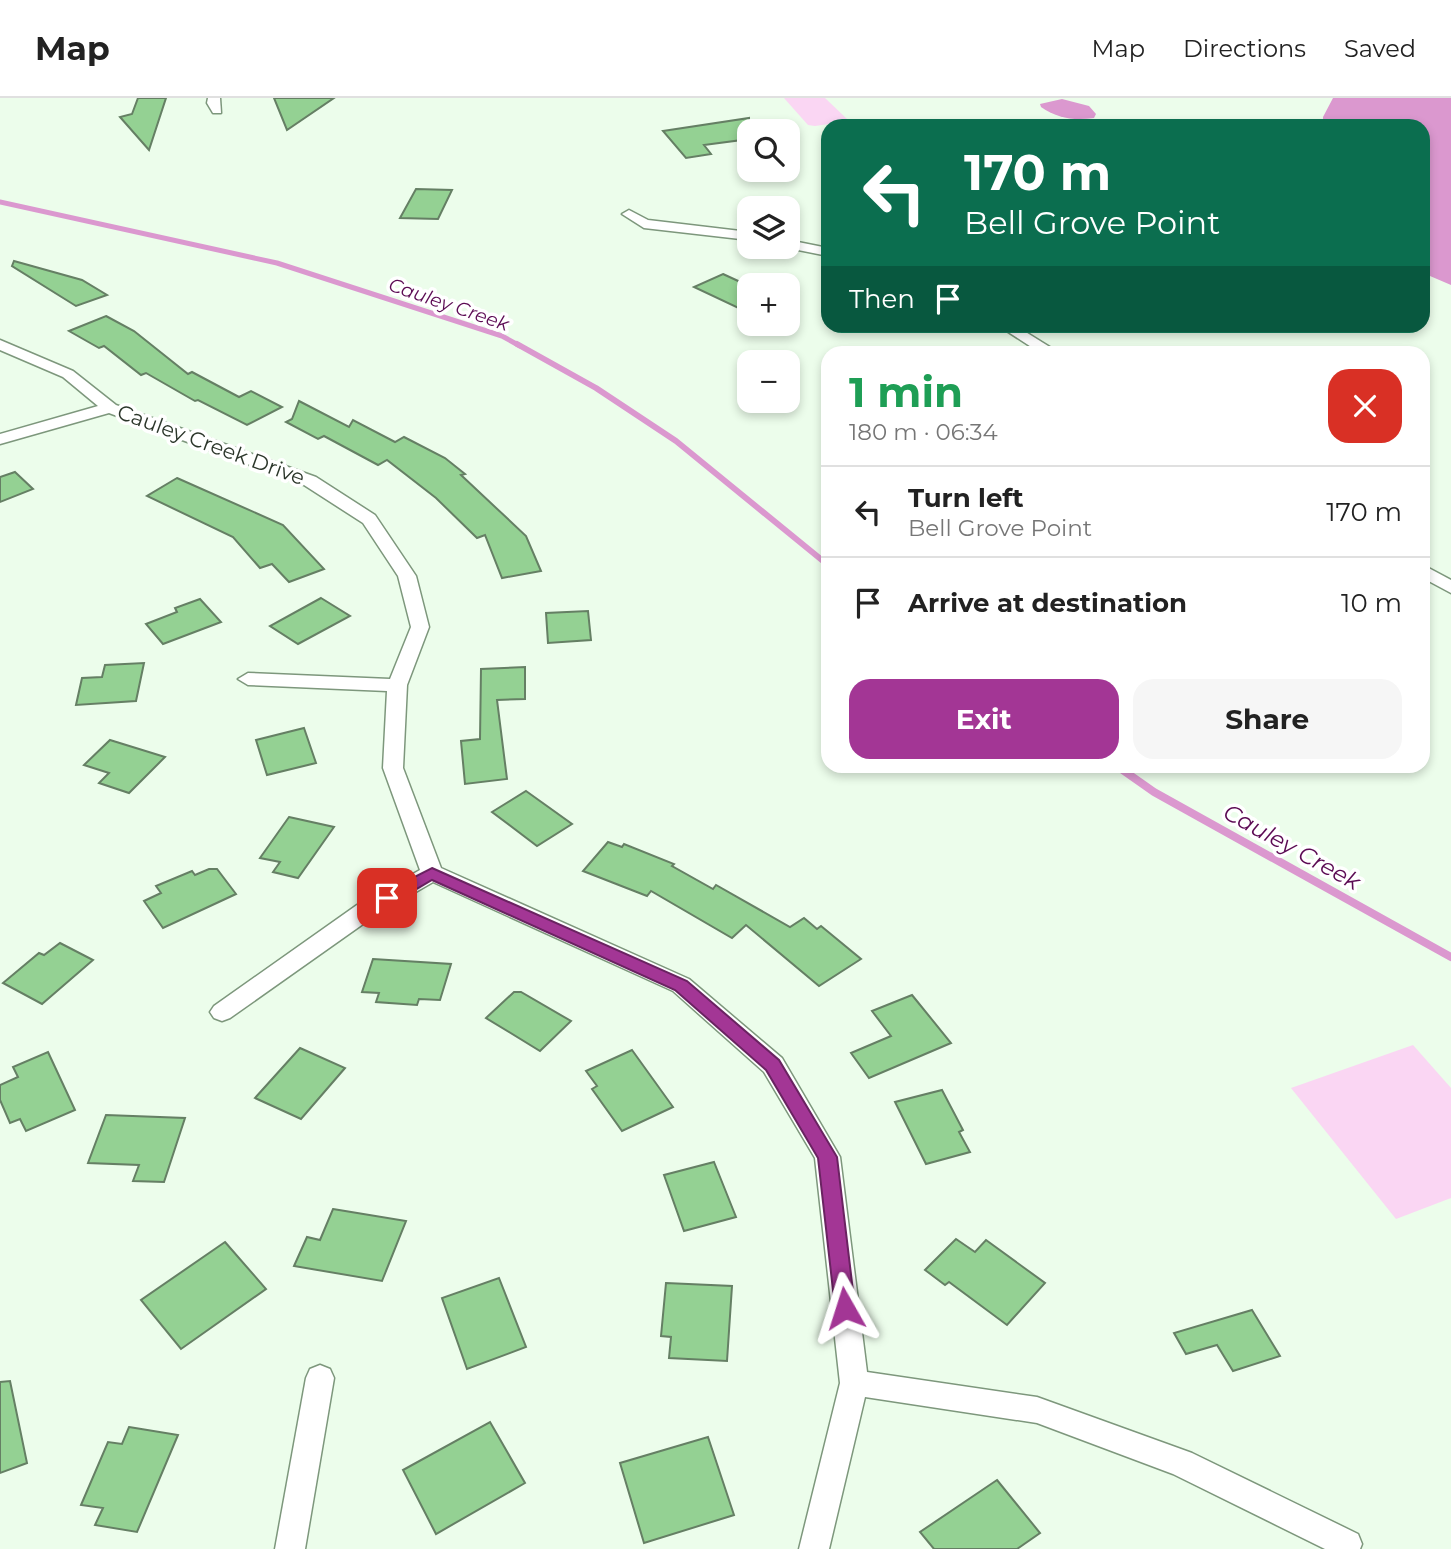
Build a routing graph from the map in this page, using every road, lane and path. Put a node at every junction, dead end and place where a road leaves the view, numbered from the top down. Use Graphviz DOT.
graph roads {
  1 [pos="629,214"];
  2 [pos="737,235"];
  3 [pos="800,246"];
  4 [pos="821,251"];
  5 [pos="1018,333"];
  6 [pos="0,344"];
  7 [pos="1040,346"];
  8 [pos="110,408"];
  9 [pos="0,439"];
  10 [pos="1430,574"];
  11 [pos="1451,588"];
  12 [pos="248,679"];
  13 [pos="397,685"];
  14 [pos="432,873"];
  15 [pos="222,1012"];
  16 [pos="320,1378"];
  17 [pos="854,1383"];
  18 [pos="1347,1544"];
  19 [pos="290,1549"];
  20 [pos="814,1549"];
  1 -- 2 [label="street"];
  3 -- 4 [label="street"];
  5 -- 7 [label="street"];
  6 -- 8 [label="street, Cauley Creek Drive"];
  8 -- 9 [label="street"];
  8 -- 13 [label="street, Cauley Creek Drive"];
  10 -- 11 [label="street"];
  12 -- 13 [label="street"];
  13 -- 14 [label="street, Cauley Creek Drive"];
  14 -- 15 [label="street"];
  14 -- 17 [label="street"];
  16 -- 19 [label="street"];
  17 -- 18 [label="street"];
  17 -- 20 [label="street"];
}
